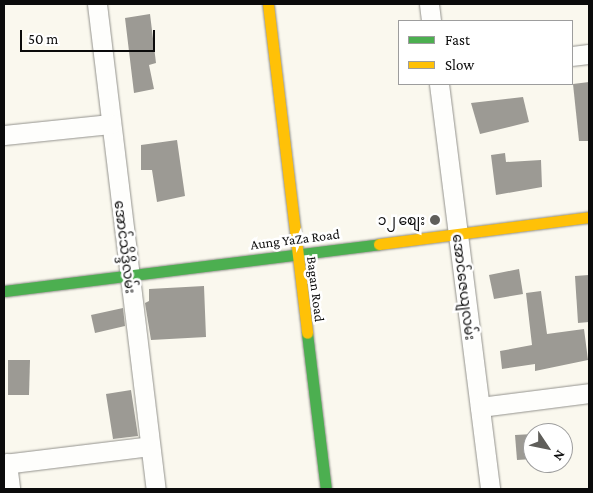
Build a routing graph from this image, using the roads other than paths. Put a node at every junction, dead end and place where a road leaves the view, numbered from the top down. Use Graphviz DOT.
graph roads {
  1 [pos="97,4"];
  2 [pos="268,4"];
  3 [pos="429,4"];
  4 [pos="431,20"];
  5 [pos="589,54"];
  6 [pos="573,56"];
  7 [pos="439,85"];
  8 [pos="110,124"];
  9 [pos="4,134"];
  10 [pos="589,217"];
  11 [pos="458,233"];
  12 [pos="296,255"];
  13 [pos="128,275"];
  14 [pos="4,291"];
  15 [pos="589,393"];
  16 [pos="480,407"];
  17 [pos="150,446"];
  18 [pos="5,463"];
  19 [pos="10,489"];
  20 [pos="156,489"];
  21 [pos="326,489"];
  22 [pos="490,489"];
  1 -- 8 [label="street, အောင်သိဒ္ဒိလမ်း"];
  2 -- 12 [label="street, Bagan Road"];
  3 -- 4 [label="street"];
  5 -- 6 [label="street"];
  7 -- 11 [label="street, အောင်ဇေယျလမ်း"];
  8 -- 9 [label="street"];
  8 -- 13 [label="street, အောင်သိဒ္ဒိလမ်း"];
  10 -- 11 [label="street, Aung YaZa Road"];
  11 -- 12 [label="street, Aung YaZa Road"];
  11 -- 16 [label="street, အောင်ဇေယျလမ်း"];
  12 -- 13 [label="street, Aung YaZa Road"];
  12 -- 21 [label="street, Bagan Road"];
  13 -- 14 [label="street, Aung YaZa Road"];
  13 -- 17 [label="street, အောင်သိဒ္ဒိလမ်း"];
  15 -- 16 [label="street"];
  16 -- 22 [label="street, အောင်ဇေယျလမ်း"];
  17 -- 18 [label="street"];
  17 -- 20 [label="street, အောင်သိဒ္ဒိလမ်း"];
  18 -- 19 [label="street"];
}
